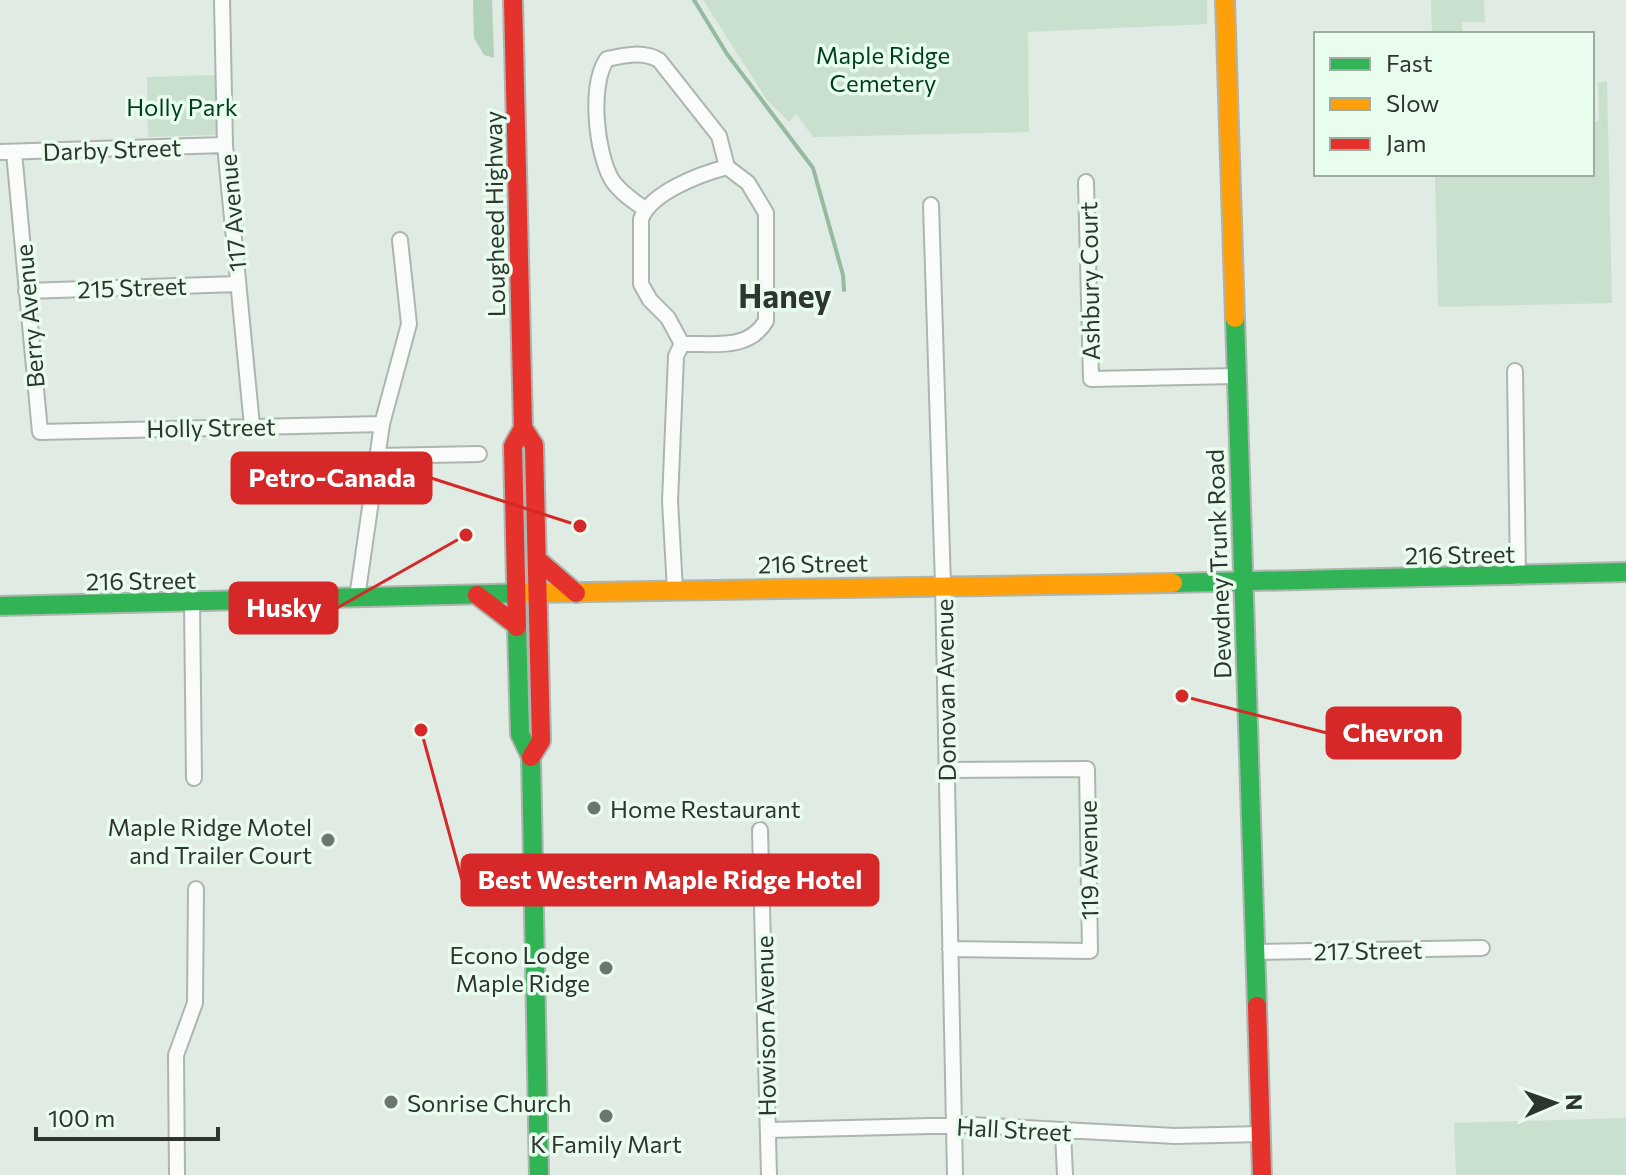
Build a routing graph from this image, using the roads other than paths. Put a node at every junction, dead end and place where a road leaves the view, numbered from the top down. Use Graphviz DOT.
graph roads {
  1 [pos="222,0"];
  2 [pos="513,0"];
  3 [pos="1225,0"];
  4 [pos="225,145"];
  5 [pos="7,152"];
  6 [pos="727,167"];
  7 [pos="1086,182"];
  8 [pos="931,205"];
  9 [pos="645,209"];
  10 [pos="400,240"];
  11 [pos="238,284"];
  12 [pos="26,291"];
  13 [pos="682,344"];
  14 [pos="1515,371"];
  15 [pos="1236,376"];
  16 [pos="382,424"];
  17 [pos="252,426"];
  18 [pos="523,428"];
  19 [pos="40,432"];
  20 [pos="479,454"];
  21 [pos="379,456"];
  22 [pos="538,560"];
  23 [pos="1626,572"];
  24 [pos="1518,577"];
  25 [pos="1242,582"];
  26 [pos="943,585"];
  27 [pos="675,590"];
  28 [pos="576,593"];
  29 [pos="516,594"];
  30 [pos="538,594"];
  31 [pos="477,595"];
  32 [pos="357,598"];
  33 [pos="192,603"];
  34 [pos="0,606"];
  35 [pos="516,625"];
  36 [pos="531,757"];
  37 [pos="946,770"];
  38 [pos="194,778"];
  39 [pos="760,830"];
  40 [pos="196,889"];
  41 [pos="1482,948"];
  42 [pos="950,949"];
  43 [pos="1255,952"];
  44 [pos="954,1126"];
  45 [pos="768,1130"];
  46 [pos="1063,1132"];
  47 [pos="1261,1134"];
  48 [pos="177,1175"];
  49 [pos="539,1175"];
  50 [pos="769,1175"];
  51 [pos="955,1175"];
  52 [pos="1065,1175"];
  53 [pos="1262,1175"];
  1 -- 4 [label="street, 117 Avenue"];
  2 -- 18 [label="main road, Lougheed Highway"];
  3 -- 15 [label="main road, Dewdney Trunk Road"];
  4 -- 5 [label="street, Darby Street"];
  4 -- 11 [label="street, 117 Avenue"];
  5 -- 12 [label="street, Berry Avenue"];
  6 -- 9 [label="street"];
  6 -- 9 [label="street"];
  6 -- 13 [label="street"];
  7 -- 15 [label="street, Ashbury Court"];
  8 -- 26 [label="street, Donovan Avenue"];
  9 -- 13 [label="street"];
  10 -- 16 [label="street"];
  11 -- 12 [label="street, 215 Street"];
  11 -- 17 [label="street, 117 Avenue"];
  12 -- 19 [label="street, Berry Avenue"];
  13 -- 27 [label="street"];
  14 -- 24 [label="street"];
  15 -- 25 [label="main road, Dewdney Trunk Road"];
  16 -- 17 [label="street, Holly Street"];
  16 -- 21 [label="street"];
  17 -- 19 [label="street, Holly Street"];
  18 -- 22 [label="main road, Lougheed Highway"];
  18 -- 29 [label="main road, Lougheed Highway"];
  20 -- 21 [label="street"];
  21 -- 32 [label="street"];
  22 -- 28 [label="main road"];
  22 -- 30 [label="main road, Lougheed Highway"];
  23 -- 24 [label="main road, 216 Street"];
  24 -- 25 [label="main road, 216 Street"];
  25 -- 26 [label="main road, 216 Street"];
  25 -- 43 [label="main road, Dewdney Trunk Road"];
  26 -- 27 [label="main road, 216 Street"];
  26 -- 37 [label="street, Donovan Avenue"];
  27 -- 28 [label="main road, 216 Street"];
  28 -- 30 [label="main road, 216 Street"];
  29 -- 30 [label="main road, 216 Street"];
  29 -- 31 [label="main road, 216 Street"];
  29 -- 35 [label="main road, Lougheed Highway"];
  30 -- 36 [label="main road, Lougheed Highway"];
  31 -- 32 [label="main road, 216 Street"];
  31 -- 35 [label="main road"];
  32 -- 33 [label="main road, 216 Street"];
  33 -- 34 [label="main road, 216 Street"];
  33 -- 38 [label="street"];
  35 -- 36 [label="main road, Lougheed Highway"];
  36 -- 49 [label="main road, Lougheed Highway"];
  37 -- 42 [label="street, Donovan Avenue"];
  37 -- 42 [label="street, 119 Avenue"];
  39 -- 45 [label="street, Howison Avenue"];
  40 -- 48 [label="street"];
  41 -- 43 [label="street, 217 Street"];
  42 -- 44 [label="street, Donovan Avenue"];
  43 -- 47 [label="main road, Dewdney Trunk Road"];
  44 -- 45 [label="street, Hall Street"];
  44 -- 46 [label="street, Hall Street"];
  44 -- 51 [label="street, Donovan Avenue"];
  45 -- 50 [label="street, Howison Avenue"];
  46 -- 47 [label="street, Hall Street"];
  46 -- 52 [label="street"];
  47 -- 53 [label="main road, Dewdney Trunk Road"];
}
